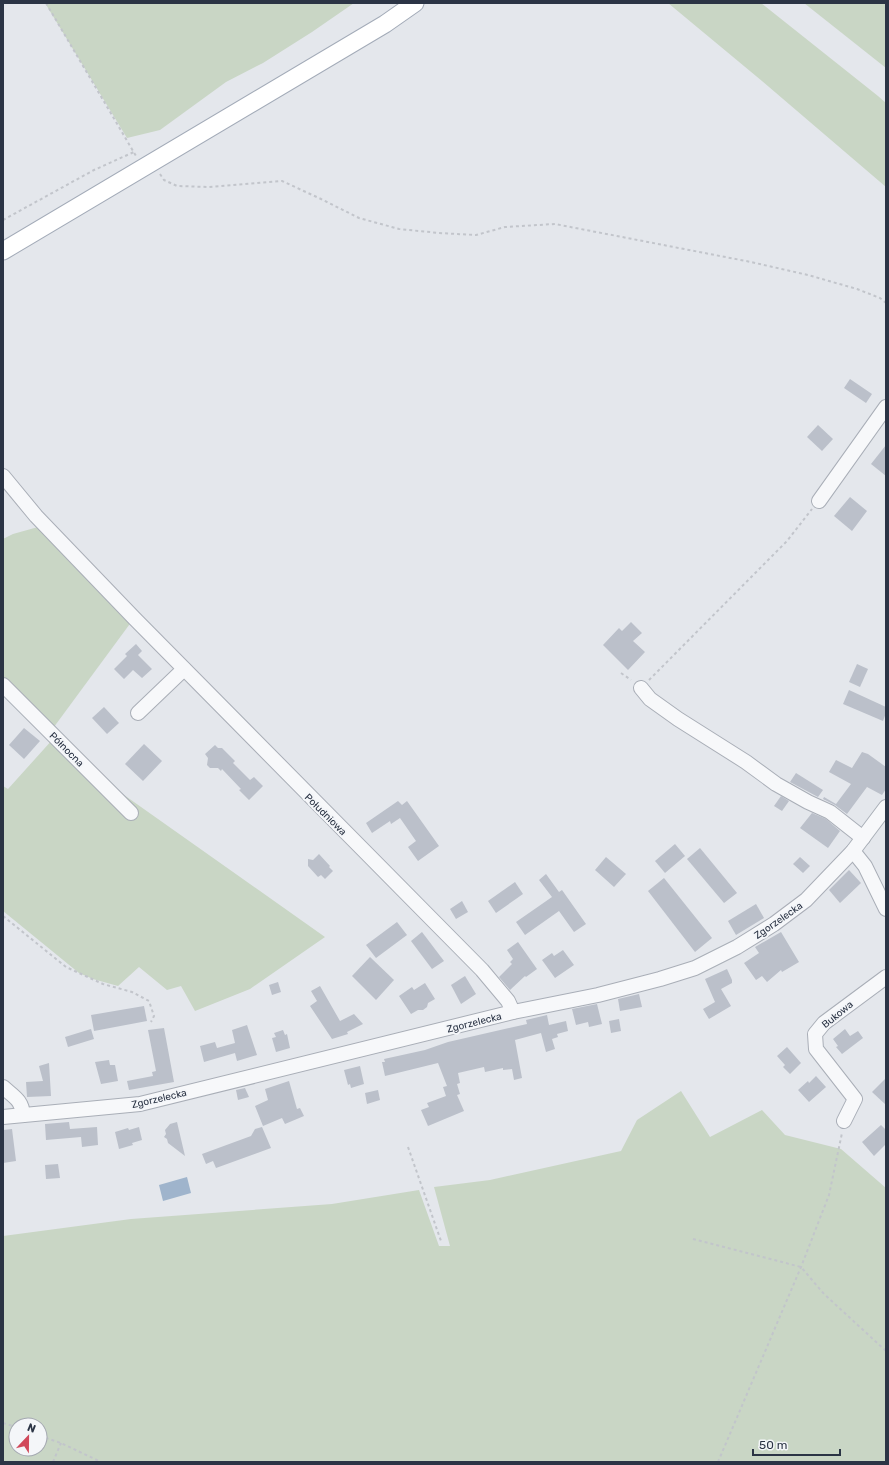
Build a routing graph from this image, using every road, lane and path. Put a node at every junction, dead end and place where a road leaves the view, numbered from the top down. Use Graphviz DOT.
graph roads {
  1 [pos="46,3"];
  2 [pos="415,3"];
  3 [pos="134,152"];
  4 [pos="147,165"];
  5 [pos="3,220"];
  6 [pos="3,251"];
  7 [pos="886,303"];
  8 [pos="886,407"];
  9 [pos="3,476"];
  10 [pos="818,501"];
  11 [pos="184,669"];
  12 [pos="621,673"];
  13 [pos="3,685"];
  14 [pos="641,688"];
  15 [pos="138,713"];
  16 [pos="886,807"];
  17 [pos="131,813"];
  18 [pos="863,838"];
  19 [pos="853,851"];
  20 [pos="886,909"];
  21 [pos="3,916"];
  22 [pos="886,977"];
  23 [pos="513,1012"];
  24 [pos="151,1022"];
  25 [pos="3,1088"];
  26 [pos="23,1115"];
  27 [pos="3,1117"];
  28 [pos="844,1121"];
  29 [pos="408,1147"];
  30 [pos="693,1239"];
  31 [pos="441,1241"];
  32 [pos="801,1267"];
  33 [pos="886,1351"];
  34 [pos="48,1439"];
  35 [pos="61,1443"];
  36 [pos="53,1462"];
  37 [pos="101,1462"];
  38 [pos="718,1462"];
  1 -- 3 [label="path"];
  2 -- 4 [label="main road"];
  3 -- 4 [label="path"];
  3 -- 5 [label="path"];
  4 -- 6 [label="main road"];
  4 -- 7 [label="path"];
  8 -- 10 [label="street"];
  9 -- 11 [label="street, Południowa"];
  10 -- 14 [label="path"];
  11 -- 15 [label="street"];
  11 -- 23 [label="street, Południowa"];
  12 -- 14 [label="path"];
  13 -- 17 [label="street, Północna"];
  14 -- 18 [label="street"];
  16 -- 18 [label="street, Zgorzelecka"];
  18 -- 19 [label="street, Zgorzelecka"];
  19 -- 20 [label="street"];
  19 -- 23 [label="street, Zgorzelecka"];
  21 -- 24 [label="path"];
  22 -- 28 [label="street, Bukowa"];
  23 -- 26 [label="street, Zgorzelecka"];
  25 -- 26 [label="street"];
  26 -- 27 [label="street, Zgorzelecka"];
  28 -- 32 [label="path"];
  29 -- 31 [label="path"];
  30 -- 32 [label="path"];
  32 -- 33 [label="path"];
  32 -- 38 [label="path"];
  34 -- 35 [label="path"];
  35 -- 36 [label="path"];
  35 -- 37 [label="path"];
}
